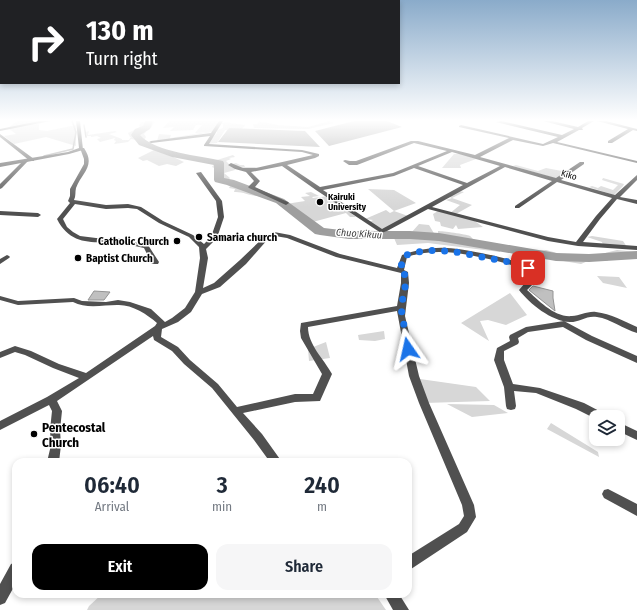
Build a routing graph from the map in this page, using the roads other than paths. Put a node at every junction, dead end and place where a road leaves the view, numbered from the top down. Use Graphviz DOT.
graph roads {
  1 [pos="17,149"];
  2 [pos="80,149"];
  3 [pos="82,149"];
  4 [pos="281,149"];
  5 [pos="393,149"];
  6 [pos="491,149"];
  7 [pos="584,149"];
  8 [pos="452,150"];
  9 [pos="476,157"];
  10 [pos="29,160"];
  11 [pos="345,161"];
  12 [pos="637,162"];
  13 [pos="283,164"];
  14 [pos="582,164"];
  15 [pos="0,165"];
  16 [pos="231,165"];
  17 [pos="414,166"];
  18 [pos="502,166"];
  19 [pos="248,171"];
  20 [pos="199,173"];
  21 [pos="637,177"];
  22 [pos="557,180"];
  23 [pos="467,185"];
  24 [pos="0,187"];
  25 [pos="318,189"];
  26 [pos="614,197"];
  27 [pos="74,202"];
  28 [pos="637,202"];
  29 [pos="286,203"];
  30 [pos="427,207"];
  31 [pos="517,207"];
  32 [pos="0,213"];
  33 [pos="38,215"];
  34 [pos="578,244"];
  35 [pos="637,248"];
  36 [pos="202,249"];
  37 [pos="7,257"];
  38 [pos="0,262"];
  39 [pos="155,262"];
  40 [pos="400,271"];
  41 [pos="199,292"];
  42 [pos="0,298"];
  43 [pos="401,308"];
  44 [pos="158,328"];
  45 [pos="637,330"];
  46 [pos="0,355"];
  47 [pos="637,360"];
  48 [pos="87,377"];
  49 [pos="509,388"];
  50 [pos="51,400"];
  51 [pos="511,406"];
  52 [pos="235,411"];
  53 [pos="589,411"];
  54 [pos="0,426"];
  55 [pos="625,430"];
  56 [pos="637,436"];
  57 [pos="54,458"];
  58 [pos="273,458"];
  59 [pos="608,494"];
  60 [pos="637,510"];
  61 [pos="412,561"];
  62 [pos="12,576"];
  63 [pos="0,598"];
  64 [pos="394,598"];
  65 [pos="402,610"];
  1 -- 10 [label="street"];
  2 -- 10 [label="street"];
  3 -- 27 [label="street"];
  4 -- 13 [label="street"];
  5 -- 11 [label="street, Kiko"];
  6 -- 9 [label="street"];
  7 -- 12 [label="street"];
  8 -- 9 [label="street, Kiko"];
  8 -- 17 [label="street"];
  9 -- 18 [label="street, Kiko"];
  10 -- 15 [label="street"];
  10 -- 24 [label="street"];
  13 -- 19 [label="street"];
  13 -- 25 [label="street"];
  14 -- 22 [label="street"];
  16 -- 19 [label="street"];
  17 -- 23 [label="street"];
  17 -- 25 [label="street"];
  18 -- 22 [label="street, Kiko"];
  18 -- 23 [label="street"];
  19 -- 29 [label="street"];
  20 -- 36 [label="street"];
  21 -- 26 [label="street"];
  22 -- 26 [label="street, Kiko"];
  22 -- 31 [label="street"];
  23 -- 30 [label="street"];
  25 -- 30 [label="street"];
  26 -- 28 [label="street, Kiko"];
  26 -- 34 [label="street"];
  27 -- 36 [label="street"];
  27 -- 39 [label="street"];
  30 -- 34 [label="street"];
  32 -- 33 [label="street"];
  34 -- 35 [label="street"];
  36 -- 41 [label="street"];
  37 -- 38 [label="street"];
  40 -- 41 [label="street"];
  40 -- 43 [label="street"];
  40 -- 45 [label="street"];
  41 -- 44 [label="street"];
  42 -- 44 [label="street"];
  43 -- 52 [label="street"];
  43 -- 61 [label="street"];
  44 -- 48 [label="street"];
  44 -- 52 [label="street"];
  46 -- 48 [label="street"];
  47 -- 49 [label="street"];
  48 -- 50 [label="street"];
  49 -- 51 [label="street"];
  49 -- 53 [label="street"];
  50 -- 54 [label="street"];
  50 -- 57 [label="street"];
  52 -- 58 [label="street"];
  55 -- 56 [label="street"];
  59 -- 60 [label="street"];
  62 -- 63 [label="street"];
  64 -- 65 [label="street"];
}
